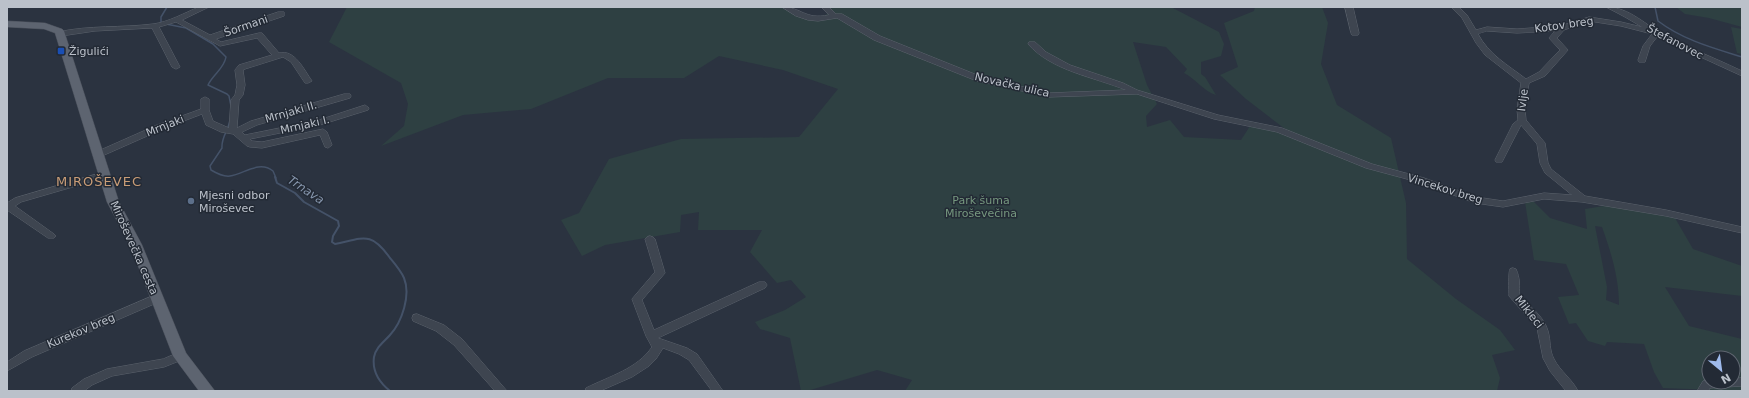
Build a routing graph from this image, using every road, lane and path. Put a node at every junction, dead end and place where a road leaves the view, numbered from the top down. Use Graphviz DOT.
graph roads {
  1 [pos="205,7"];
  2 [pos="786,7"];
  3 [pos="825,7"];
  4 [pos="1349,7"];
  5 [pos="1454,7"];
  6 [pos="1610,7"];
  7 [pos="281,14"];
  8 [pos="833,15"];
  9 [pos="177,20"];
  10 [pos="7,24"];
  11 [pos="156,25"];
  12 [pos="1561,28"];
  13 [pos="1355,33"];
  14 [pos="1474,33"];
  15 [pos="1656,33"];
  16 [pos="61,34"];
  17 [pos="210,38"];
  18 [pos="1032,44"];
  19 [pos="277,56"];
  20 [pos="1642,60"];
  21 [pos="176,67"];
  22 [pos="1742,74"];
  23 [pos="308,81"];
  24 [pos="1525,82"];
  25 [pos="1136,92"];
  26 [pos="347,96"];
  27 [pos="205,99"];
  28 [pos="365,108"];
  29 [pos="205,110"];
  30 [pos="1522,121"];
  31 [pos="320,122"];
  32 [pos="233,132"];
  33 [pos="323,132"];
  34 [pos="1296,136"];
  35 [pos="328,144"];
  36 [pos="99,154"];
  37 [pos="1498,160"];
  38 [pos="104,175"];
  39 [pos="1582,199"];
  40 [pos="8,206"];
  41 [pos="1741,231"];
  42 [pos="51,236"];
  43 [pos="650,239"];
  44 [pos="1513,272"];
  45 [pos="762,285"];
  46 [pos="157,298"];
  47 [pos="417,318"];
  48 [pos="654,340"];
  49 [pos="180,356"];
  50 [pos="7,367"];
  51 [pos="1742,382"];
  52 [pos="76,391"];
  53 [pos="208,391"];
  54 [pos="502,391"];
  55 [pos="590,391"];
  56 [pos="718,391"];
  57 [pos="1573,391"];
  58 [pos="1702,391"];
  1 -- 9 [label="street"];
  2 -- 8 [label="street"];
  3 -- 8 [label="street"];
  4 -- 13 [label="street"];
  5 -- 14 [label="street, Ivlje"];
  6 -- 15 [label="street, Štefanovec"];
  7 -- 17 [label="street, Šormani"];
  8 -- 25 [label="street, Novačka ulica"];
  9 -- 11 [label="street"];
  9 -- 17 [label="street"];
  10 -- 16 [label="main road"];
  11 -- 16 [label="street"];
  11 -- 21 [label="street"];
  12 -- 14 [label="street, Kotov breg"];
  12 -- 15 [label="street, Kotov breg"];
  12 -- 24 [label="street"];
  14 -- 24 [label="street, Ivlje"];
  15 -- 20 [label="street"];
  15 -- 22 [label="street, Štefanovec"];
  16 -- 36 [label="main road, Miroševečka cesta"];
  17 -- 19 [label="street"];
  18 -- 25 [label="street"];
  19 -- 23 [label="street"];
  19 -- 32 [label="street"];
  24 -- 30 [label="street, Ivlje"];
  25 -- 34 [label="street, Novačka ulica"];
  26 -- 32 [label="street, Mrnjaki II."];
  27 -- 29 [label="street"];
  28 -- 31 [label="street, Mrnjaki I."];
  29 -- 32 [label="street"];
  29 -- 36 [label="street, Mrnjaki"];
  30 -- 37 [label="street"];
  30 -- 39 [label="street, Ivlje"];
  31 -- 32 [label="street, Mrnjaki I."];
  31 -- 33 [label="street"];
  32 -- 33 [label="street"];
  33 -- 35 [label="street"];
  34 -- 39 [label="street, Vincekov breg"];
  36 -- 38 [label="main road, Miroševečka cesta"];
  38 -- 40 [label="street"];
  38 -- 46 [label="main road, Miroševečka cesta"];
  39 -- 41 [label="street, Vincekov breg"];
  40 -- 42 [label="street"];
  43 -- 48 [label="street"];
  44 -- 57 [label="street, Mikleci"];
  45 -- 48 [label="street"];
  46 -- 49 [label="main road, Miroševečka cesta"];
  46 -- 50 [label="street, Kurekov breg"];
  47 -- 54 [label="street"];
  48 -- 55 [label="street"];
  48 -- 56 [label="street"];
  49 -- 52 [label="street"];
  49 -- 53 [label="main road, Miroševečka cesta"];
  51 -- 58 [label="street"];
}
